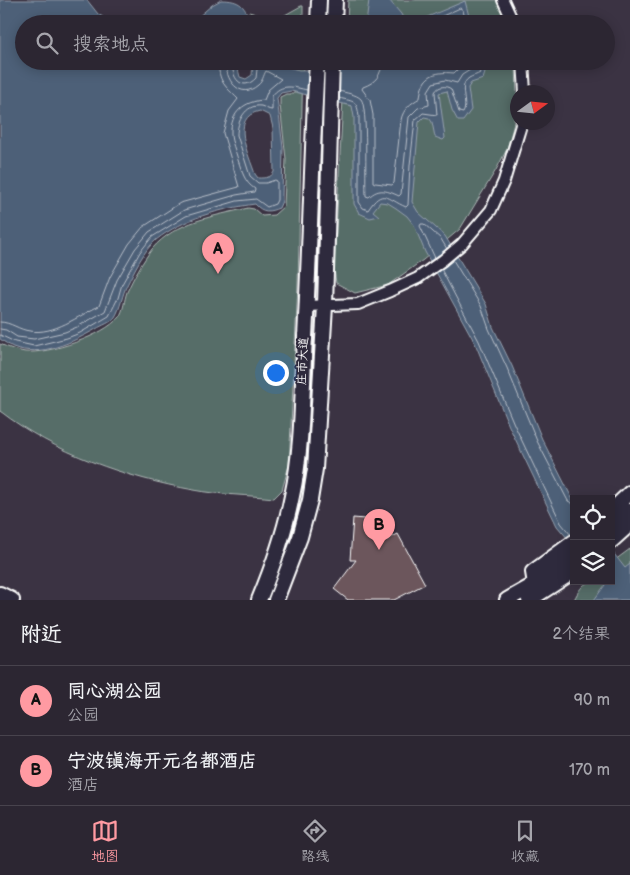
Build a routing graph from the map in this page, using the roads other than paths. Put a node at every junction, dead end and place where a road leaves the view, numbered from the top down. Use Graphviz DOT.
graph roads {
  1 [pos="319,0"];
  2 [pos="335,0"];
  3 [pos="503,0"];
  4 [pos="318,15"];
  5 [pos="334,15"];
  6 [pos="510,15"];
  7 [pos="317,70"];
  8 [pos="332,70"];
  9 [pos="524,70"];
  10 [pos="525,85"];
  11 [pos="520,130"];
  12 [pos="306,306"];
  13 [pos="325,306"];
  14 [pos="630,493"];
  15 [pos="615,507"];
  16 [pos="630,511"];
  17 [pos="630,524"];
  18 [pos="615,532"];
  19 [pos="615,534"];
  20 [pos="570,545"];
  21 [pos="570,562"];
  22 [pos="570,573"];
  23 [pos="282,585"];
  24 [pos="0,594"];
  25 [pos="534,594"];
  26 [pos="12,600"];
  27 [pos="259,600"];
  28 [pos="276,600"];
  29 [pos="282,600"];
  30 [pos="507,600"];
  1 -- 4 [label="main road"];
  2 -- 5 [label="main road"];
  3 -- 6 [label="street"];
  7 -- 12 [label="main road, 庄市大道"];
  8 -- 13 [label="main road, 庄市大道"];
  9 -- 10 [label="street"];
  11 -- 13 [label="street"];
  12 -- 13 [label="street"];
  12 -- 27 [label="main road, 庄市大道"];
  13 -- 23 [label="main road, 庄市大道"];
  14 -- 15 [label="main road"];
  16 -- 18 [label="main road"];
  17 -- 19 [label="main road"];
  20 -- 25 [label="main road"];
  21 -- 25 [label="main road"];
  22 -- 25 [label="main road"];
  23 -- 28 [label="main road, 庄市大道"];
  23 -- 29 [label="main road"];
  24 -- 26 [label="main road"];
  25 -- 30 [label="main road"];
}
